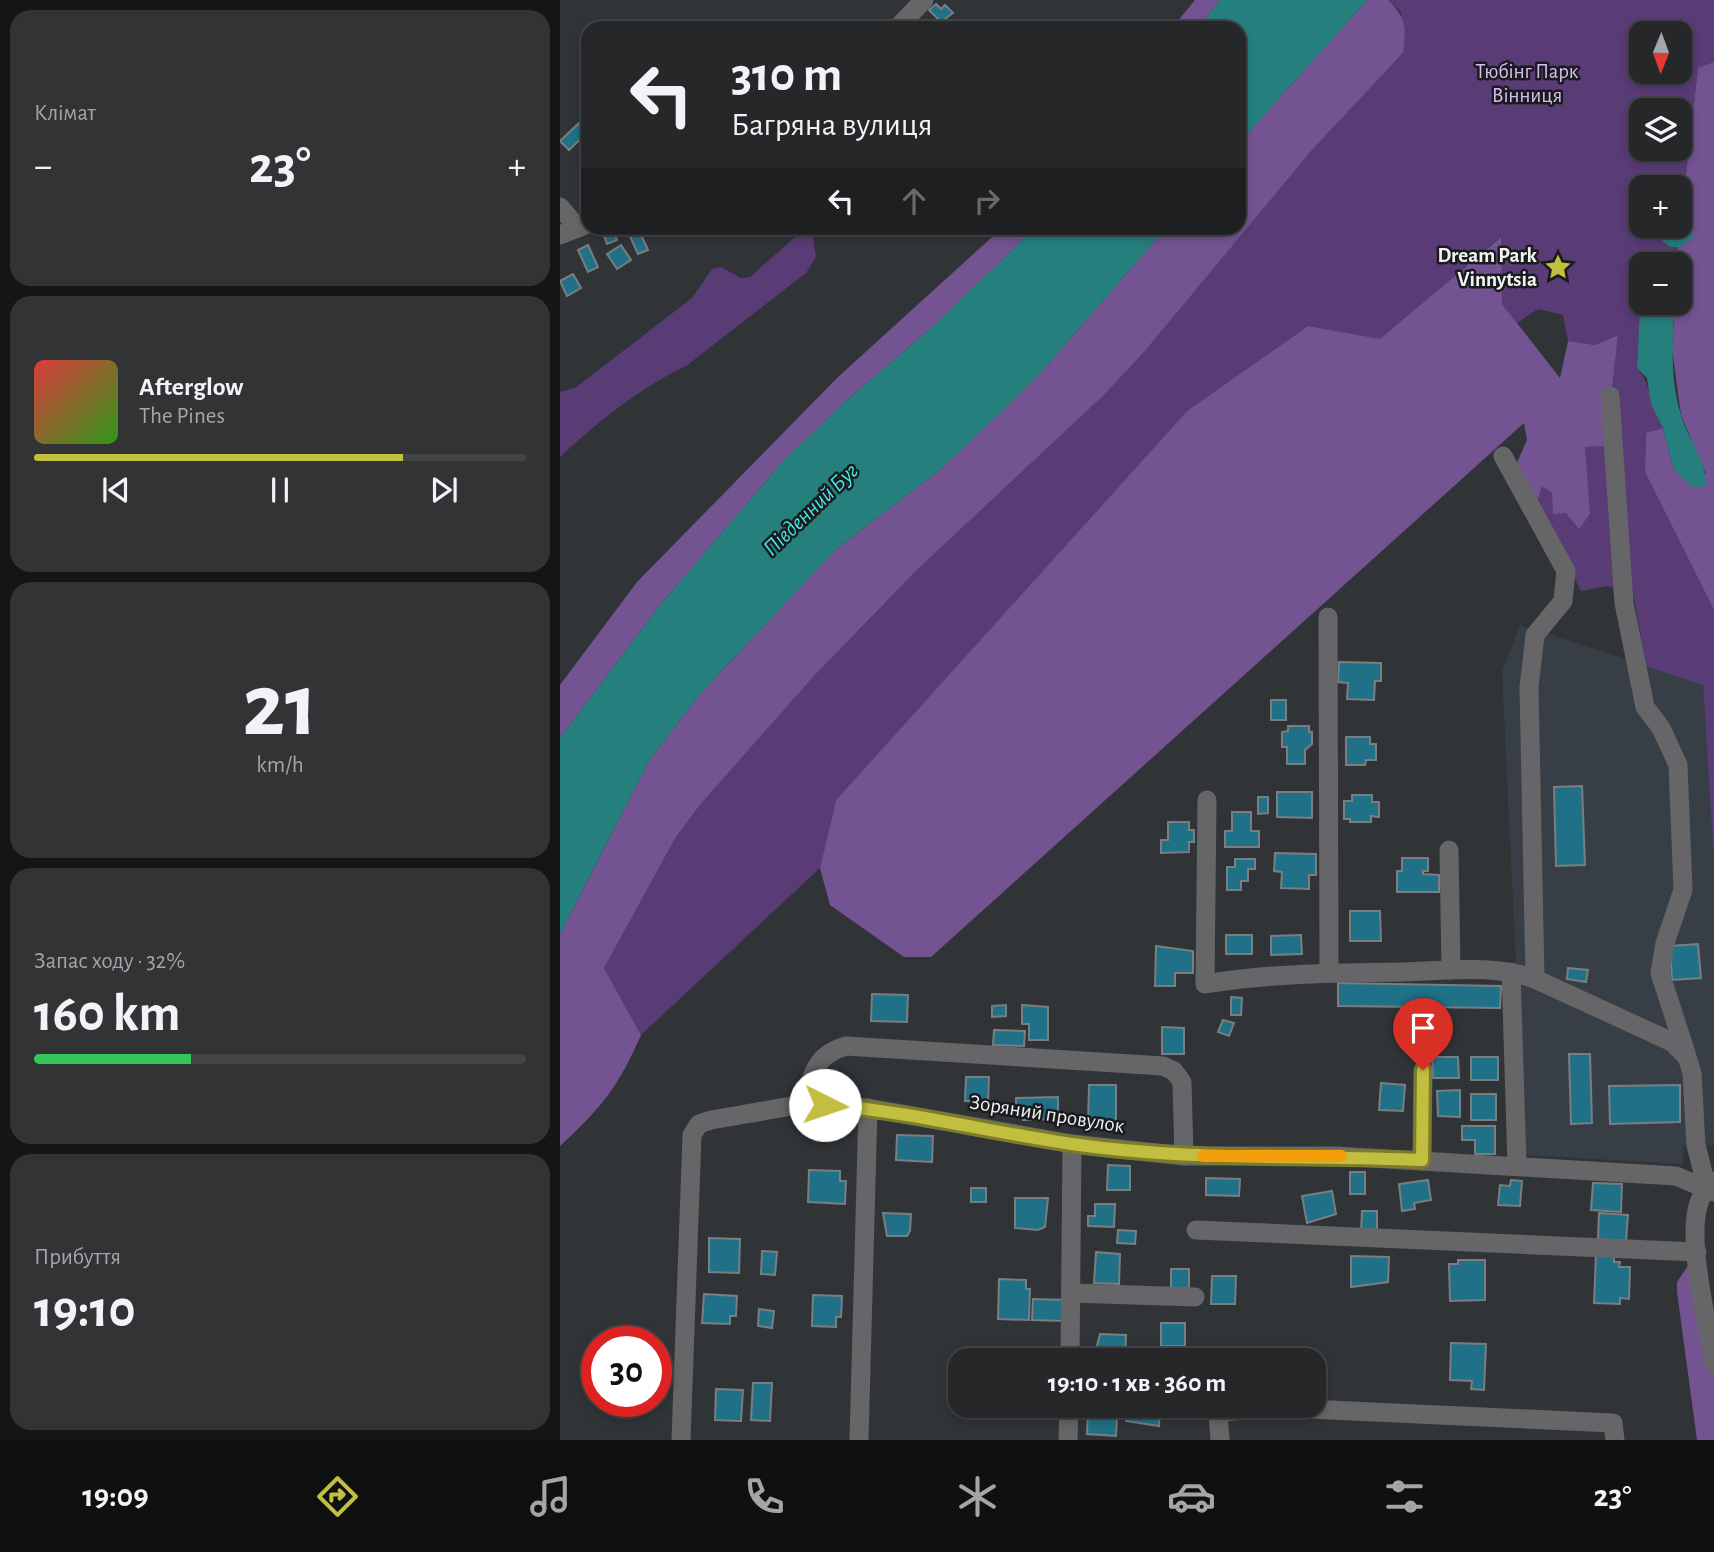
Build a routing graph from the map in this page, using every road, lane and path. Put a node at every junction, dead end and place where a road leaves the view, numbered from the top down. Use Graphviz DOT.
graph roads {
  1 [pos="924,0"];
  2 [pos="904,21"];
  3 [pos="560,207"];
  4 [pos="575,229"];
  5 [pos="1610,396"];
  6 [pos="1503,456"];
  7 [pos="1328,617"];
  8 [pos="1207,800"];
  9 [pos="1449,850"];
  10 [pos="1451,971"];
  11 [pos="1511,972"];
  12 [pos="1329,973"];
  13 [pos="1535,979"];
  14 [pos="1687,1057"];
  15 [pos="1423,1070"];
  16 [pos="803,1104"];
  17 [pos="868,1108"];
  18 [pos="1072,1144"];
  19 [pos="1184,1156"];
  20 [pos="1422,1160"];
  21 [pos="1517,1166"];
  22 [pos="1712,1187"];
  23 [pos="1195,1230"];
  24 [pos="1697,1252"];
  25 [pos="1072,1293"];
  26 [pos="1195,1297"];
  27 [pos="1070,1348"];
  28 [pos="1714,1364"];
  29 [pos="1069,1418"];
  30 [pos="681,1440"];
  31 [pos="859,1440"];
  32 [pos="1068,1440"];
  33 [pos="1220,1440"];
  34 [pos="1615,1440"];
  1 -- 2 [label="street"];
  3 -- 4 [label="street"];
  5 -- 14 [label="street"];
  6 -- 13 [label="street"];
  7 -- 12 [label="street"];
  8 -- 12 [label="street"];
  9 -- 10 [label="street"];
  10 -- 11 [label="street"];
  10 -- 12 [label="street"];
  11 -- 13 [label="street"];
  11 -- 21 [label="street"];
  13 -- 14 [label="street"];
  14 -- 22 [label="street"];
  15 -- 20 [label="street"];
  16 -- 17 [label="street, Зоряний провулок"];
  16 -- 19 [label="street"];
  16 -- 30 [label="street, Зоряний провулок"];
  17 -- 18 [label="street, Зоряний провулок"];
  17 -- 31 [label="street"];
  18 -- 19 [label="street, Зоряний провулок"];
  18 -- 25 [label="street"];
  19 -- 20 [label="street, Зоряний провулок"];
  20 -- 21 [label="street, Зоряний провулок"];
  21 -- 22 [label="street, Зоряний провулок"];
  22 -- 24 [label="street"];
  23 -- 24 [label="street"];
  24 -- 28 [label="street"];
  25 -- 26 [label="street"];
  25 -- 27 [label="street"];
  29 -- 32 [label="street"];
  33 -- 34 [label="street"];
}
